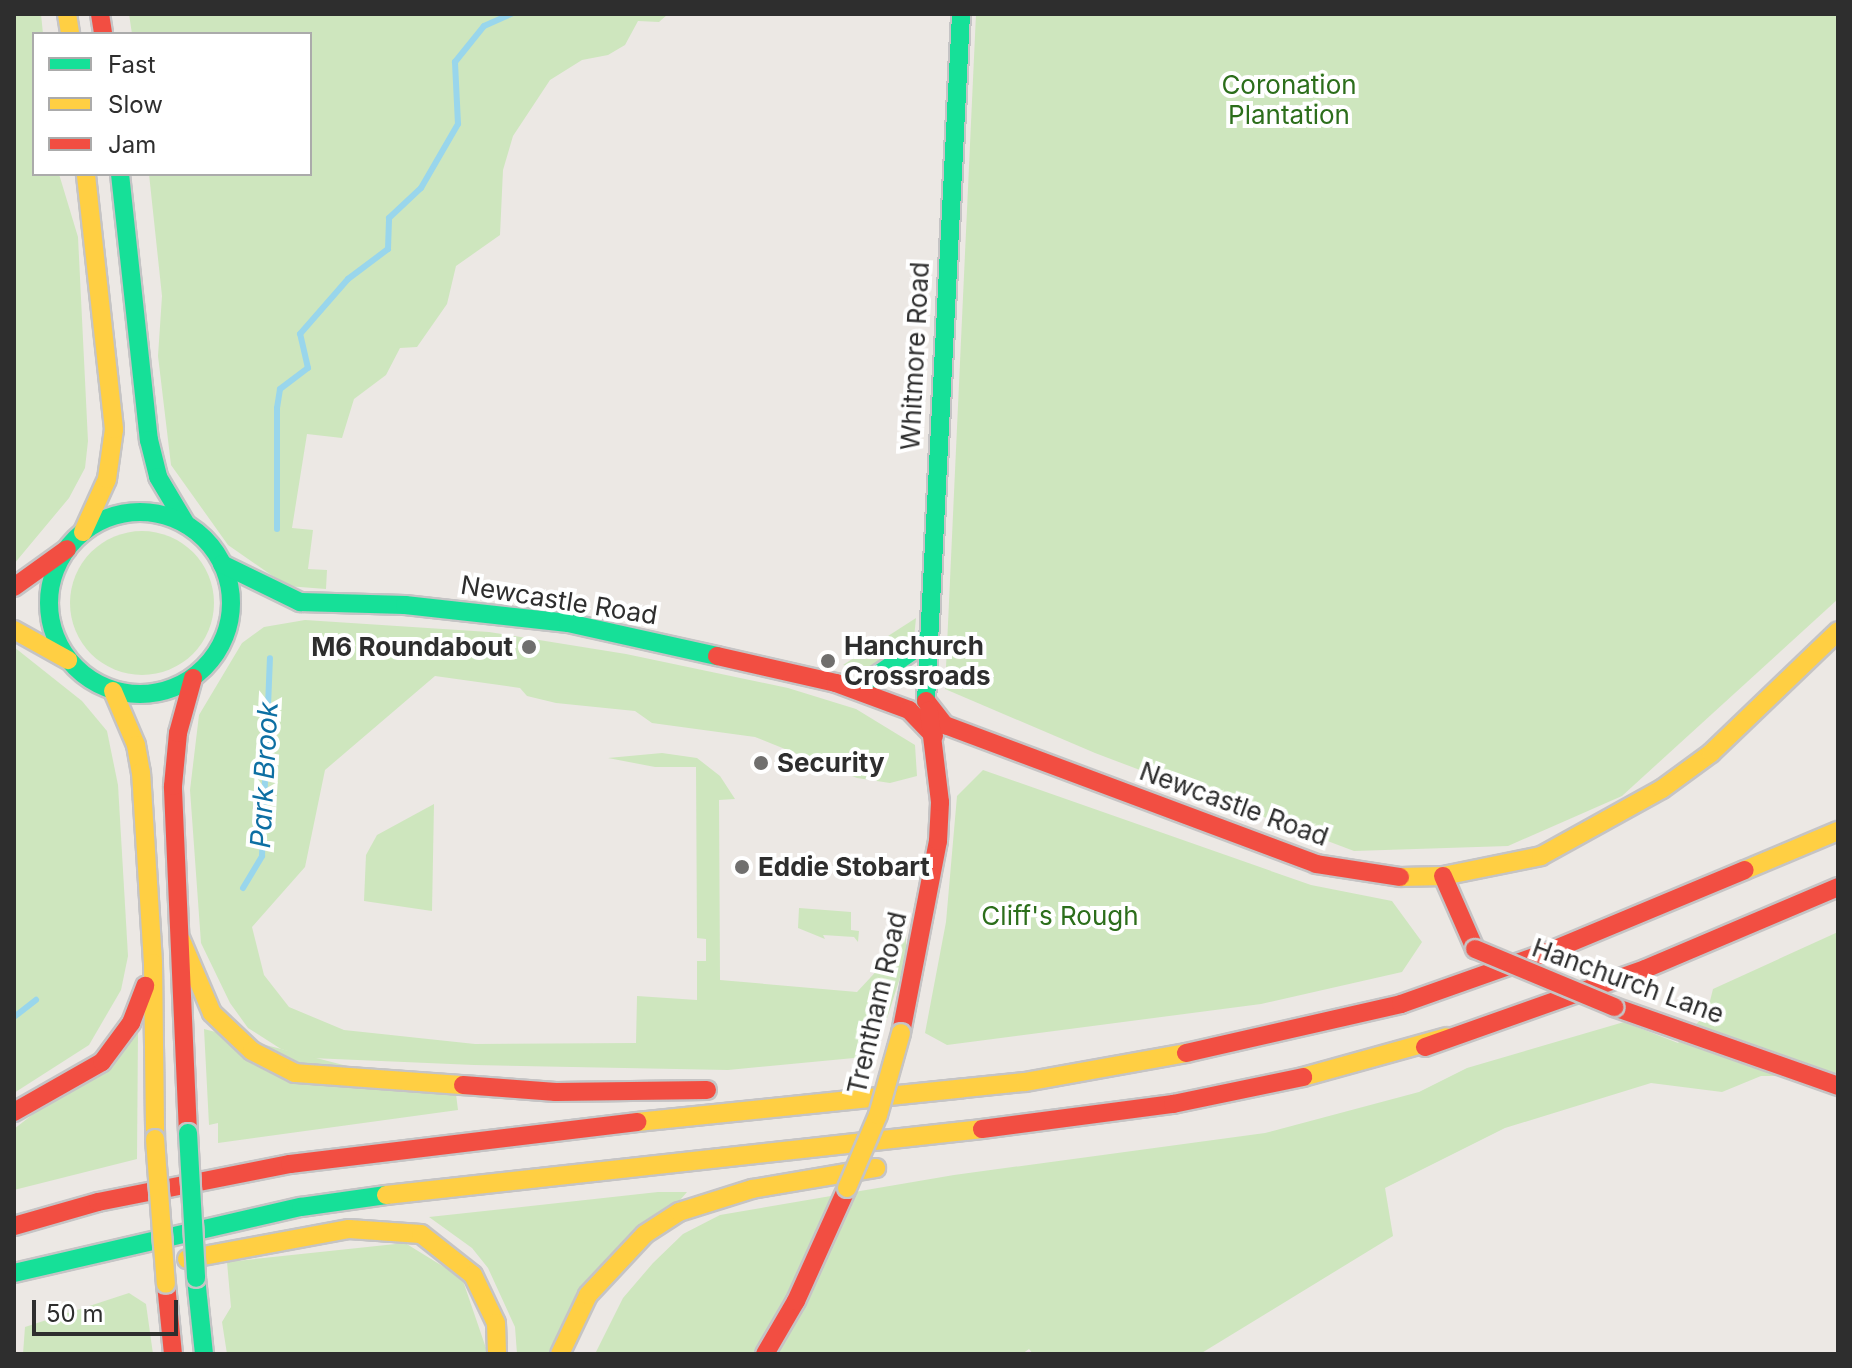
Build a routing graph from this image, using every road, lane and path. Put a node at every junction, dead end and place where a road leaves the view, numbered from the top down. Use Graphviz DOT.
graph roads {
  1 [pos="961,14"];
  2 [pos="86,176"];
  3 [pos="120,176"];
  4 [pos="186,524"];
  5 [pos="83,532"];
  6 [pos="67,549"];
  7 [pos="222,564"];
  8 [pos="14,587"];
  9 [pos="300,602"];
  10 [pos="276,610"];
  11 [pos="254,620"];
  12 [pos="14,630"];
  13 [pos="1838,631"];
  14 [pos="225,638"];
  15 [pos="927,641"];
  16 [pos="68,660"];
  17 [pos="193,678"];
  18 [pos="806,678"];
  19 [pos="870,680"];
  20 [pos="113,691"];
  21 [pos="926,701"];
  22 [pos="934,736"];
  23 [pos="1059,765"];
  24 [pos="1838,831"];
  25 [pos="1443,876"];
  26 [pos="1838,887"];
  27 [pos="181,940"];
  28 [pos="153,963"];
  29 [pos="1447,1037"];
  30 [pos="1270,1038"];
  31 [pos="1052,1057"];
  32 [pos="910,1071"];
  33 [pos="863,1077"];
  34 [pos="1838,1086"];
  35 [pos="721,1089"];
  36 [pos="14,1112"];
  37 [pos="1002,1147"];
  38 [pos="892,1165"];
  39 [pos="14,1226"];
  40 [pos="145,1267"];
  41 [pos="14,1273"];
  42 [pos="173,1354"];
  43 [pos="204,1354"];
  44 [pos="497,1354"];
  45 [pos="560,1354"];
  46 [pos="765,1354"];
  1 -- 15 [label="main road, Whitmore Road"];
  2 -- 5 [label="main road"];
  3 -- 4 [label="main road"];
  4 -- 5 [label="main road"];
  4 -- 7 [label="main road"];
  5 -- 6 [label="main road"];
  6 -- 8 [label="main road"];
  6 -- 16 [label="main road"];
  7 -- 9 [label="main road, Newcastle Road"];
  7 -- 14 [label="main road"];
  9 -- 10 [label="main road, Newcastle Road"];
  9 -- 18 [label="main road, Newcastle Road"];
  11 -- 14 [label="main road"];
  12 -- 16 [label="main road"];
  13 -- 25 [label="main road, Newcastle Road"];
  14 -- 17 [label="main road"];
  15 -- 19 [label="main road"];
  15 -- 21 [label="main road, Whitmore Road"];
  16 -- 20 [label="main road"];
  17 -- 20 [label="main road"];
  17 -- 27 [label="main road"];
  18 -- 19 [label="main road, Newcastle Road"];
  18 -- 22 [label="main road, Newcastle Road"];
  19 -- 21 [label="main road, Newcastle Road"];
  20 -- 28 [label="main road"];
  21 -- 22 [label="main road, Trentham Road"];
  21 -- 23 [label="main road, Newcastle Road"];
  22 -- 23 [label="main road, Newcastle Road"];
  22 -- 46 [label="main road, Trentham Road, bridge"];
  23 -- 25 [label="main road, Newcastle Road"];
  24 -- 30 [label="main road"];
  25 -- 34 [label="main road, Hanchurch Lane, bridge"];
  26 -- 29 [label="main road"];
  27 -- 35 [label="main road"];
  27 -- 43 [label="main road, bridge"];
  28 -- 36 [label="main road"];
  28 -- 42 [label="main road, bridge"];
  29 -- 37 [label="main road"];
  29 -- 41 [label="main road"];
  30 -- 31 [label="main road"];
  30 -- 39 [label="main road"];
  32 -- 33 [label="main road"];
  38 -- 45 [label="main road"];
  40 -- 44 [label="main road"];
}
